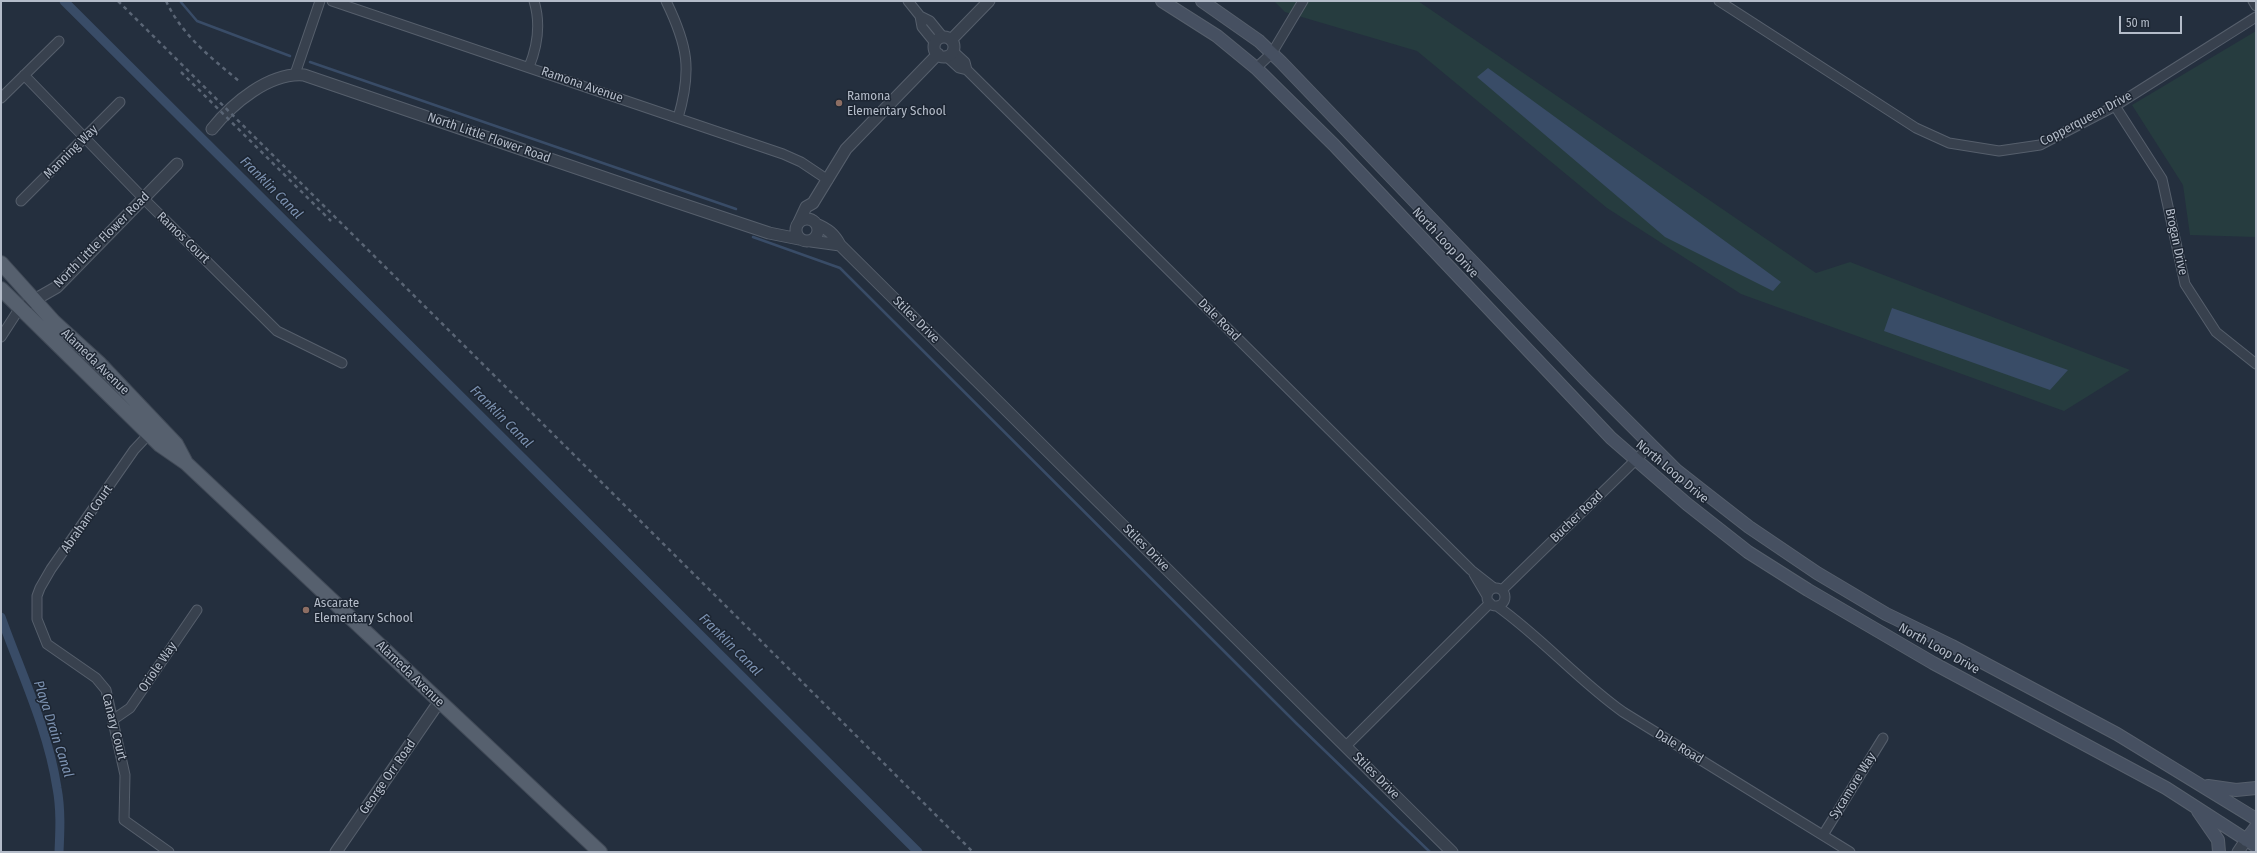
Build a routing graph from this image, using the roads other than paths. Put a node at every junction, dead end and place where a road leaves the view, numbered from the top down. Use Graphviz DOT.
graph roads {
  1 [pos="320,1"];
  2 [pos="332,1"];
  3 [pos="534,1"];
  4 [pos="666,1"];
  5 [pos="908,1"];
  6 [pos="989,1"];
  7 [pos="1162,1"];
  8 [pos="1202,1"];
  9 [pos="1303,1"];
  10 [pos="1719,1"];
  11 [pos="2253,1"];
  12 [pos="2256,6"];
  13 [pos="2256,18"];
  14 [pos="59,41"];
  15 [pos="945,47"];
  16 [pos="1272,53"];
  17 [pos="529,67"];
  18 [pos="1256,68"];
  19 [pos="295,74"];
  20 [pos="24,75"];
  21 [pos="1,98"];
  22 [pos="120,102"];
  23 [pos="2115,106"];
  24 [pos="678,118"];
  25 [pos="212,129"];
  26 [pos="84,138"];
  27 [pos="177,164"];
  28 [pos="828,180"];
  29 [pos="144,199"];
  30 [pos="21,201"];
  31 [pos="813,203"];
  32 [pos="799,223"];
  33 [pos="815,223"];
  34 [pos="779,234"];
  35 [pos="805,240"];
  36 [pos="840,245"];
  37 [pos="1460,250"];
  38 [pos="1,263"];
  39 [pos="1446,264"];
  40 [pos="1,289"];
  41 [pos="36,300"];
  42 [pos="21,306"];
  43 [pos="1,337"];
  44 [pos="342,363"];
  45 [pos="2256,364"];
  46 [pos="149,434"];
  47 [pos="1651,445"];
  48 [pos="1635,460"];
  49 [pos="186,463"];
  50 [pos="1471,570"];
  51 [pos="1501,592"];
  52 [pos="1864,601"];
  53 [pos="1491,602"];
  54 [pos="36,609"];
  55 [pos="197,610"];
  56 [pos="1855,618"];
  57 [pos="1521,622"];
  58 [pos="439,702"];
  59 [pos="114,720"];
  60 [pos="1883,738"];
  61 [pos="1346,746"];
  62 [pos="2201,784"];
  63 [pos="2256,788"];
  64 [pos="2192,804"];
  65 [pos="2256,819"];
  66 [pos="2256,827"];
  67 [pos="1823,835"];
  68 [pos="2251,843"];
  69 [pos="169,852"];
  70 [pos="336,852"];
  71 [pos="600,852"];
  72 [pos="1452,852"];
  73 [pos="1850,852"];
  74 [pos="2219,852"];
  75 [pos="2238,852"];
  1 -- 19 [label="street"];
  2 -- 17 [label="street, Ramona Avenue"];
  3 -- 17 [label="street"];
  4 -- 24 [label="street"];
  5 -- 15 [label="street, Dale Road"];
  6 -- 15 [label="street"];
  7 -- 18 [label="main road, North Loop Drive"];
  8 -- 16 [label="main road, North Loop Drive"];
  9 -- 16 [label="street"];
  10 -- 23 [label="street, Copperqueen Drive"];
  11 -- 12 [label="street"];
  13 -- 23 [label="street, Copperqueen Drive"];
  14 -- 20 [label="street"];
  15 -- 28 [label="street"];
  15 -- 50 [label="street, Dale Road"];
  16 -- 18 [label="street"];
  16 -- 37 [label="main road, North Loop Drive"];
  17 -- 24 [label="street, Ramona Avenue"];
  18 -- 39 [label="main road, North Loop Drive"];
  19 -- 25 [label="street"];
  19 -- 34 [label="street, North Little Flower Road"];
  20 -- 21 [label="street"];
  20 -- 26 [label="street, Ramos Court"];
  22 -- 26 [label="street, Manning Way"];
  23 -- 45 [label="street, Brogan Drive"];
  24 -- 28 [label="street, Ramona Avenue"];
  26 -- 29 [label="street, Ramos Court"];
  26 -- 30 [label="street, Manning Way"];
  27 -- 29 [label="street, North Little Flower Road"];
  28 -- 31 [label="street"];
  29 -- 41 [label="street, North Little Flower Road"];
  29 -- 44 [label="street, Ramos Court"];
  31 -- 32 [label="street"];
  31 -- 33 [label="street"];
  32 -- 33 [label="street"];
  32 -- 34 [label="street"];
  32 -- 35 [label="street"];
  33 -- 35 [label="street"];
  33 -- 36 [label="street, Stiles Drive"];
  34 -- 35 [label="street, North Little Flower Road"];
  35 -- 36 [label="street"];
  36 -- 61 [label="street, Stiles Drive"];
  37 -- 39 [label="main road"];
  37 -- 47 [label="main road, North Loop Drive"];
  38 -- 41 [label="main road, Alameda Avenue"];
  39 -- 48 [label="main road, North Loop Drive"];
  40 -- 42 [label="main road, Alameda Avenue"];
  41 -- 42 [label="street, North Little Flower Road"];
  41 -- 49 [label="main road, Alameda Avenue"];
  42 -- 43 [label="street"];
  42 -- 46 [label="main road, Alameda Avenue"];
  46 -- 49 [label="main road, Alameda Avenue"];
  46 -- 54 [label="street, Abraham Court"];
  47 -- 48 [label="street, Bucher Road"];
  47 -- 52 [label="main road, North Loop Drive"];
  48 -- 51 [label="street, Bucher Road"];
  48 -- 56 [label="main road, North Loop Drive"];
  49 -- 58 [label="main road, Alameda Avenue"];
  50 -- 51 [label="street, Dale Road"];
  50 -- 53 [label="street, Dale Road"];
  51 -- 53 [label="street"];
  51 -- 53 [label="street"];
  51 -- 57 [label="street, Dale Road"];
  52 -- 56 [label="main road"];
  52 -- 62 [label="main road, North Loop Drive"];
  53 -- 57 [label="street, Dale Road"];
  53 -- 61 [label="street"];
  54 -- 59 [label="street, Canary Court"];
  55 -- 59 [label="street, Oriole Way"];
  56 -- 64 [label="main road, North Loop Drive"];
  57 -- 67 [label="street, Dale Road"];
  58 -- 70 [label="street, George Orr Road"];
  58 -- 71 [label="main road, Alameda Avenue"];
  59 -- 69 [label="street, Canary Court"];
  60 -- 67 [label="street, Sycamore Way"];
  61 -- 72 [label="street, Stiles Drive"];
  62 -- 63 [label="main road"];
  62 -- 65 [label="main road, North Loop Drive"];
  64 -- 68 [label="main road, North Loop Drive"];
  64 -- 74 [label="main road"];
  66 -- 68 [label="main road"];
  67 -- 73 [label="street, Dale Road"];
  68 -- 75 [label="street"];
}
